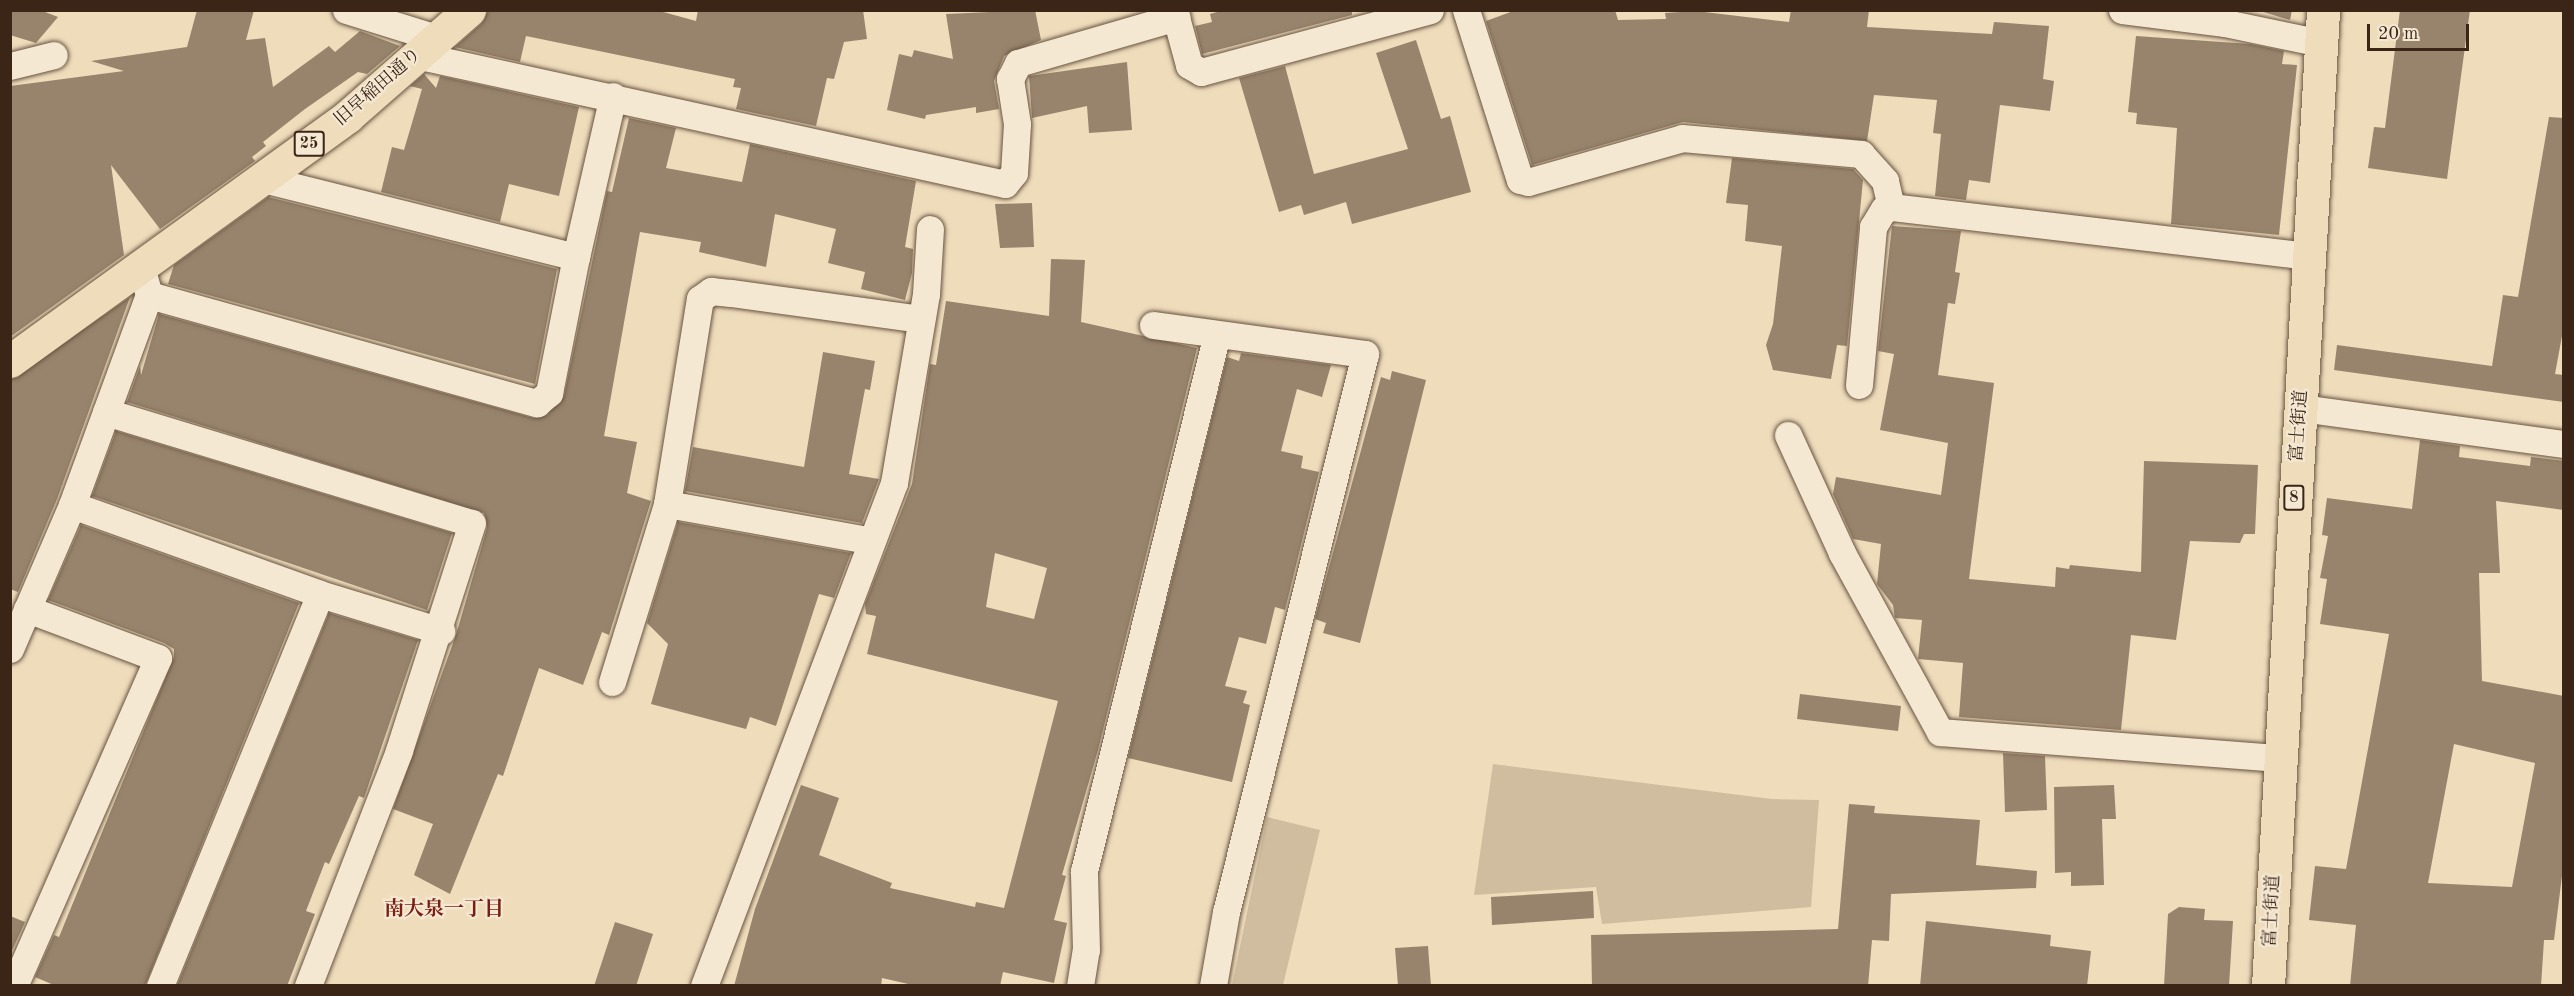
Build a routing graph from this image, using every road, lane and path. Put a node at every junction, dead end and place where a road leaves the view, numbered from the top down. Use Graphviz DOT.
graph roads {
  1 [pos="346,10"];
  2 [pos="469,10"];
  3 [pos="1430,10"];
  4 [pos="1466,10"];
  5 [pos="2122,10"];
  6 [pos="2323,10"];
  7 [pos="1175,14"];
  8 [pos="2321,43"];
  9 [pos="426,46"];
  10 [pos="54,55"];
  11 [pos="10,66"];
  12 [pos="613,96"];
  13 [pos="262,179"];
  14 [pos="1891,207"];
  15 [pos="930,229"];
  16 [pos="2308,256"];
  17 [pos="576,257"];
  18 [pos="145,282"];
  19 [pos="921,319"];
  20 [pos="1153,324"];
  21 [pos="1216,334"];
  22 [pos="10,361"];
  23 [pos="1859,385"];
  24 [pos="2301,408"];
  25 [pos="106,412"];
  26 [pos="1788,435"];
  27 [pos="2564,444"];
  28 [pos="667,504"];
  29 [pos="72,505"];
  30 [pos="872,541"];
  31 [pos="320,594"];
  32 [pos="27,609"];
  33 [pos="441,631"];
  34 [pos="11,646"];
  35 [pos="612,682"];
  36 [pos="2279,758"];
  37 [pos="14,986"];
  38 [pos="160,986"];
  39 [pos="308,986"];
  40 [pos="705,986"];
  41 [pos="1080,986"];
  42 [pos="1213,986"];
  43 [pos="2268,986"];
  1 -- 9 [label="street"];
  2 -- 9 [label="main road, 旧早稲田通り / 25"];
  3 -- 7 [label="street"];
  4 -- 14 [label="street"];
  5 -- 8 [label="street"];
  6 -- 8 [label="main road, 富士街道 / 8"];
  7 -- 12 [label="street"];
  8 -- 16 [label="main road, 富士街道 / 8"];
  9 -- 12 [label="street"];
  9 -- 13 [label="main road, 旧早稲田通り / 25"];
  10 -- 11 [label="street"];
  12 -- 17 [label="street"];
  13 -- 17 [label="street"];
  13 -- 18 [label="main road, 旧早稲田通り / 25"];
  14 -- 16 [label="street"];
  14 -- 23 [label="street"];
  15 -- 19 [label="street"];
  16 -- 24 [label="main road, 富士街道 / 8"];
  17 -- 18 [label="street"];
  18 -- 22 [label="main road, 25"];
  18 -- 25 [label="street"];
  19 -- 28 [label="street"];
  19 -- 30 [label="street"];
  20 -- 21 [label="street"];
  21 -- 41 [label="street"];
  21 -- 42 [label="street"];
  24 -- 27 [label="street"];
  24 -- 36 [label="main road, 富士街道 / 8"];
  25 -- 29 [label="street"];
  25 -- 33 [label="street"];
  26 -- 36 [label="street"];
  28 -- 30 [label="street"];
  28 -- 35 [label="street"];
  29 -- 31 [label="street"];
  29 -- 32 [label="street"];
  30 -- 40 [label="street"];
  31 -- 33 [label="street"];
  31 -- 38 [label="street"];
  32 -- 34 [label="street"];
  32 -- 37 [label="street"];
  33 -- 39 [label="street"];
  36 -- 43 [label="main road, 富士街道 / 8"];
}
